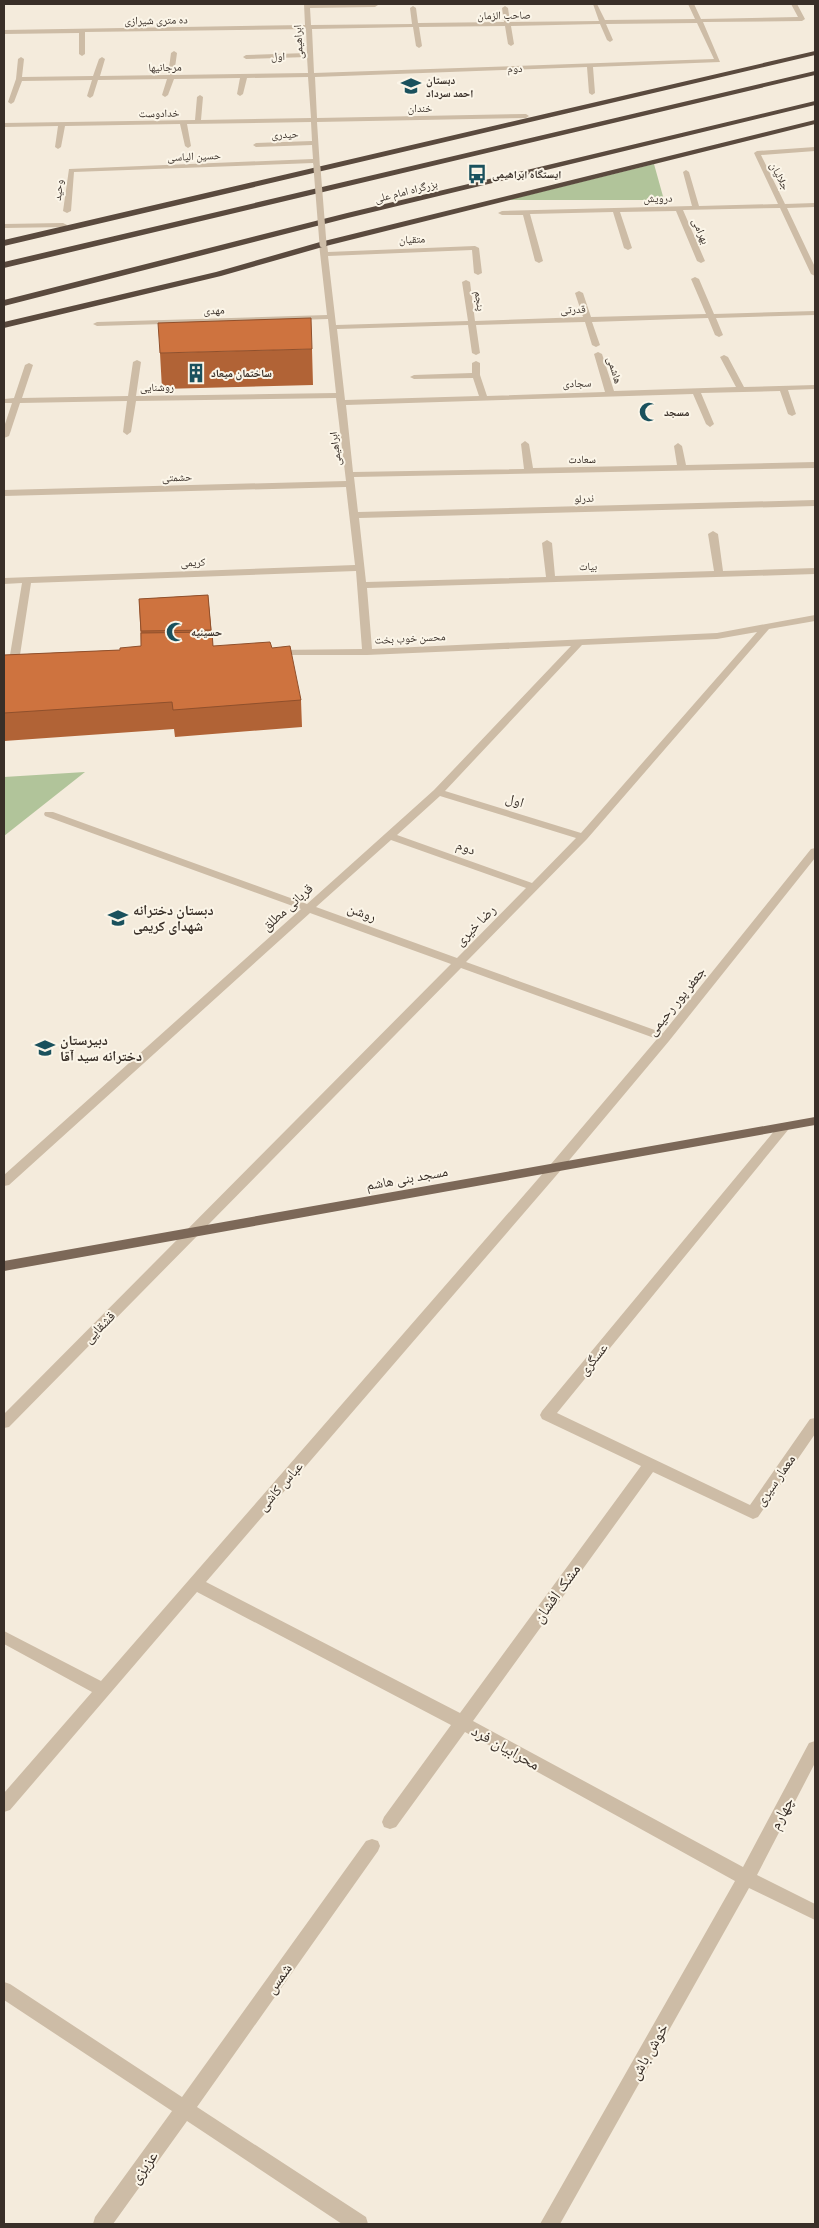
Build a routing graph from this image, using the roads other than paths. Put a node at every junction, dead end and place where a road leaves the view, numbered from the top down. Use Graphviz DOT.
graph roads {
  1 [pos="691,4"];
  2 [pos="794,4"];
  3 [pos="308,5"];
  4 [pos="375,5"];
  5 [pos="595,5"];
  6 [pos="413,8"];
  7 [pos="505,8"];
  8 [pos="700,22"];
  9 [pos="602,23"];
  10 [pos="508,25"];
  11 [pos="416,26"];
  12 [pos="309,28"];
  13 [pos="82,31"];
  14 [pos="4,32"];
  15 [pos="610,40"];
  16 [pos="511,44"];
  17 [pos="419,46"];
  18 [pos="174,53"];
  19 [pos="815,53"];
  20 [pos="82,54"];
  21 [pos="311,56"];
  22 [pos="246,57"];
  23 [pos="21,59"];
  24 [pos="102,59"];
  25 [pos="590,66"];
  26 [pos="815,73"];
  27 [pos="312,75"];
  28 [pos="244,76"];
  29 [pos="171,77"];
  30 [pos="94,78"];
  31 [pos="20,79"];
  32 [pos="592,93"];
  33 [pos="240,94"];
  34 [pos="165,95"];
  35 [pos="90,96"];
  36 [pos="200,97"];
  37 [pos="11,102"];
  38 [pos="815,103"];
  39 [pos="526,116"];
  40 [pos="314,120"];
  41 [pos="183,122"];
  42 [pos="198,122"];
  43 [pos="815,122"];
  44 [pos="62,124"];
  45 [pos="4,125"];
  46 [pos="315,143"];
  47 [pos="256,145"];
  48 [pos="188,146"];
  49 [pos="58,147"];
  50 [pos="815,149"];
  51 [pos="317,165"];
  52 [pos="71,170"];
  53 [pos="686,172"];
  54 [pos="815,205"];
  55 [pos="784,206"];
  56 [pos="696,208"];
  57 [pos="679,209"];
  58 [pos="616,210"];
  59 [pos="67,212"];
  60 [pos="502,213"];
  61 [pos="526,213"];
  62 [pos="63,225"];
  63 [pos="4,226"];
  64 [pos="4,243"];
  65 [pos="323,244"];
  66 [pos="628,248"];
  67 [pos="326,254"];
  68 [pos="539,261"];
  69 [pos="701,261"];
  70 [pos="4,265"];
  71 [pos="478,273"];
  72 [pos="815,274"];
  73 [pos="695,279"];
  74 [pos="466,282"];
  75 [pos="579,293"];
  76 [pos="4,303"];
  77 [pos="815,313"];
  78 [pos="712,316"];
  79 [pos="331,317"];
  80 [pos="586,320"];
  81 [pos="472,322"];
  82 [pos="6,324"];
  83 [pos="97,324"];
  84 [pos="332,327"];
  85 [pos="719,335"];
  86 [pos="596,345"];
  87 [pos="476,353"];
  88 [pos="598,354"];
  89 [pos="724,357"];
  90 [pos="137,362"];
  91 [pos="476,363"];
  92 [pos="29,364"];
  93 [pos="476,375"];
  94 [pos="414,378"];
  95 [pos="815,387"];
  96 [pos="783,388"];
  97 [pos="741,390"];
  98 [pos="696,391"];
  99 [pos="610,393"];
  100 [pos="131,398"];
  101 [pos="484,398"];
  102 [pos="340,399"];
  103 [pos="18,400"];
  104 [pos="4,401"];
  105 [pos="792,414"];
  106 [pos="710,424"];
  107 [pos="127,432"];
  108 [pos="5,436"];
  109 [pos="525,444"];
  110 [pos="678,446"];
  111 [pos="815,465"];
  112 [pos="682,468"];
  113 [pos="529,471"];
  114 [pos="350,479"];
  115 [pos="4,493"];
  116 [pos="815,503"];
  117 [pos="354,515"];
  118 [pos="713,534"];
  119 [pos="547,543"];
  120 [pos="359,568"];
  121 [pos="815,571"];
  122 [pos="720,574"];
  123 [pos="552,578"];
  124 [pos="27,580"];
  125 [pos="4,581"];
  126 [pos="362,585"];
  127 [pos="815,618"];
  128 [pos="766,627"];
  129 [pos="580,642"];
  130 [pos="367,652"];
  131 [pos="260,653"];
  132 [pos="4,656"];
  133 [pos="438,792"];
  134 [pos="49,814"];
  135 [pos="389,836"];
  136 [pos="583,837"];
  137 [pos="815,851"];
  138 [pos="533,887"];
  139 [pos="308,908"];
  140 [pos="458,963"];
  141 [pos="665,1038"];
  142 [pos="815,1121"];
  143 [pos="784,1127"];
  144 [pos="556,1167"];
  145 [pos="4,1182"];
  146 [pos="193,1232"];
  147 [pos="4,1266"];
  148 [pos="4,1422"];
  149 [pos="815,1423"];
  150 [pos="650,1464"];
  151 [pos="753,1513"];
  152 [pos="195,1584"];
  153 [pos="4,1637"];
  154 [pos="103,1690"];
  155 [pos="461,1722"];
  156 [pos="815,1748"];
  157 [pos="4,1805"];
  158 [pos="390,1822"];
  159 [pos="372,1846"];
  160 [pos="746,1878"];
  161 [pos="815,1912"];
  162 [pos="4,1990"];
  163 [pos="185,2109"];
  164 [pos="102,2224"];
  165 [pos="359,2224"];
  166 [pos="550,2224"];
  1 -- 8 [label="street"];
  2 -- 8 [label="street, صاحب الزمان"];
  3 -- 4 [label="street"];
  3 -- 12 [label="street, ابراهیمی"];
  5 -- 9 [label="street"];
  6 -- 11 [label="street"];
  7 -- 10 [label="street"];
  8 -- 9 [label="street, صاحب الزمان"];
  8 -- 25 [label="street, دوم"];
  9 -- 10 [label="street, صاحب الزمان"];
  9 -- 15 [label="street"];
  10 -- 11 [label="street, صاحب الزمان"];
  10 -- 16 [label="street"];
  11 -- 12 [label="street, صاحب الزمان"];
  11 -- 17 [label="street"];
  12 -- 13 [label="street, ده متری شیرازی"];
  12 -- 21 [label="street, ابراهیمی"];
  13 -- 14 [label="street, ده متری شیرازی"];
  13 -- 20 [label="street"];
  18 -- 29 [label="street"];
  19 -- 51 [label="highway"];
  21 -- 22 [label="street, اول"];
  21 -- 27 [label="street, ابراهیمی"];
  23 -- 31 [label="street"];
  24 -- 30 [label="street"];
  25 -- 27 [label="street, دوم"];
  25 -- 32 [label="street"];
  26 -- 70 [label="highway, بزرگراه امام علی"];
  27 -- 28 [label="street, مرجانیها"];
  27 -- 40 [label="street, ابراهیمی"];
  28 -- 29 [label="street, مرجانیها"];
  28 -- 33 [label="street"];
  29 -- 30 [label="street, مرجانیها"];
  29 -- 34 [label="street"];
  30 -- 31 [label="street, مرجانیها"];
  30 -- 35 [label="street"];
  31 -- 37 [label="street"];
  36 -- 42 [label="street"];
  38 -- 76 [label="highway, بزرگراه امام علی"];
  39 -- 40 [label="street, خندان"];
  40 -- 42 [label="street, خدادوست"];
  40 -- 46 [label="street, ابراهیمی"];
  41 -- 42 [label="street, خدادوست"];
  41 -- 44 [label="street, خدادوست"];
  41 -- 48 [label="street"];
  43 -- 65 [label="highway"];
  44 -- 45 [label="street, خدادوست"];
  44 -- 49 [label="street"];
  46 -- 47 [label="street, حیدری"];
  46 -- 51 [label="street, ابراهیمی"];
  50 -- 55 [label="street, جلالیان"];
  51 -- 52 [label="street, حسین الیاسی"];
  51 -- 64 [label="highway"];
  51 -- 65 [label="street, ابراهیمی, bridge"];
  52 -- 59 [label="street, وحید"];
  53 -- 56 [label="street"];
  54 -- 55 [label="street, درویش"];
  55 -- 56 [label="street, درویش"];
  55 -- 72 [label="street"];
  56 -- 57 [label="street, درویش"];
  57 -- 58 [label="street, درویش"];
  57 -- 69 [label="street, بهرامی"];
  58 -- 61 [label="street, درویش"];
  58 -- 66 [label="street"];
  60 -- 61 [label="street, درویش"];
  61 -- 68 [label="street"];
  62 -- 63 [label="street"];
  65 -- 67 [label="street, ابراهیمی"];
  65 -- 82 [label="highway"];
  67 -- 71 [label="street, متقیان"];
  67 -- 79 [label="street, ابراهیمی"];
  73 -- 78 [label="street"];
  74 -- 81 [label="street, پنجم"];
  75 -- 80 [label="street"];
  77 -- 78 [label="street, قدرتی"];
  78 -- 80 [label="street, قدرتی"];
  78 -- 85 [label="street"];
  79 -- 83 [label="street, مهدی"];
  79 -- 84 [label="street, ابراهیمی"];
  80 -- 81 [label="street, قدرتی"];
  80 -- 86 [label="street"];
  81 -- 84 [label="street, قدرتی"];
  81 -- 87 [label="street, پنجم"];
  84 -- 102 [label="street, ابراهیمی"];
  88 -- 99 [label="street, هاشمی"];
  89 -- 97 [label="street"];
  90 -- 100 [label="street"];
  91 -- 93 [label="street"];
  92 -- 103 [label="street"];
  93 -- 94 [label="street"];
  93 -- 101 [label="street"];
  95 -- 96 [label="street, سجادی"];
  96 -- 97 [label="street, سجادی"];
  96 -- 105 [label="street"];
  97 -- 98 [label="street, سجادی"];
  98 -- 99 [label="street, سجادی"];
  98 -- 106 [label="street"];
  99 -- 101 [label="street, سجادی"];
  100 -- 102 [label="street, روشنایی"];
  100 -- 103 [label="street, روشنایی"];
  100 -- 107 [label="street"];
  101 -- 102 [label="street, سجادی"];
  102 -- 114 [label="street, ابراهیمی"];
  103 -- 104 [label="street, روشنایی"];
  103 -- 108 [label="street"];
  109 -- 113 [label="street"];
  110 -- 112 [label="street"];
  111 -- 112 [label="street, سعادت"];
  112 -- 113 [label="street, سعادت"];
  113 -- 114 [label="street, سعادت"];
  114 -- 115 [label="street, حشمتی"];
  114 -- 117 [label="street, ابراهیمی"];
  116 -- 117 [label="street, ندرلو"];
  117 -- 120 [label="street, ابراهیمی"];
  118 -- 122 [label="street"];
  119 -- 123 [label="street"];
  120 -- 124 [label="street, کریمی"];
  120 -- 126 [label="street, ابراهیمی"];
  121 -- 122 [label="street, بیات"];
  122 -- 123 [label="street, بیات"];
  123 -- 126 [label="street, بیات"];
  124 -- 125 [label="street, کریمی"];
  124 -- 132 [label="street"];
  126 -- 130 [label="street, ابراهیمی"];
  127 -- 128 [label="street, محسن خوب بخت"];
  128 -- 129 [label="street, محسن خوب بخت"];
  128 -- 136 [label="street, رضا خیری"];
  129 -- 130 [label="street, محسن خوب بخت"];
  129 -- 133 [label="street, قربانی مطلق"];
  130 -- 131 [label="street, محسن خوب بخت"];
  133 -- 135 [label="street, قربانی مطلق"];
  133 -- 136 [label="street, اول"];
  134 -- 139 [label="street, روشن"];
  135 -- 138 [label="street, دوم"];
  135 -- 139 [label="street, قربانی مطلق"];
  136 -- 138 [label="street, رضا خیری"];
  137 -- 141 [label="street, جعفر پور رحیمی"];
  138 -- 140 [label="street, رضا خیری"];
  139 -- 140 [label="street, روشن"];
  139 -- 145 [label="street, قربانی مطلق"];
  140 -- 141 [label="street, روشن"];
  140 -- 146 [label="street, رضا خیری"];
  141 -- 144 [label="street, جعفر پور رحیمی"];
  142 -- 143 [label="main road, مسجد بنی هاشم"];
  143 -- 144 [label="main road, مسجد بنی هاشم"];
  143 -- 150 [label="street, عسگری"];
  144 -- 146 [label="main road, مسجد بنی هاشم"];
  144 -- 152 [label="street, عباس کاشی"];
  146 -- 147 [label="main road, مسجد بنی هاشم"];
  146 -- 148 [label="street, قشقایی"];
  149 -- 151 [label="street, معمار سیری"];
  150 -- 151 [label="street, عسگری"];
  150 -- 155 [label="street, مشک افشان"];
  152 -- 154 [label="street, عباس کاشی"];
  152 -- 155 [label="street, محرابیان فرد"];
  153 -- 154 [label="street"];
  154 -- 157 [label="street, عباس کاشی"];
  155 -- 158 [label="street"];
  155 -- 160 [label="street, محرابیان فرد"];
  156 -- 160 [label="street, چهارم"];
  159 -- 163 [label="street, شمس"];
  160 -- 161 [label="street, محرابیان فرد"];
  160 -- 166 [label="street, خوش باش"];
  162 -- 163 [label="street"];
  163 -- 164 [label="street, عزیزی"];
  163 -- 165 [label="street"];
}
